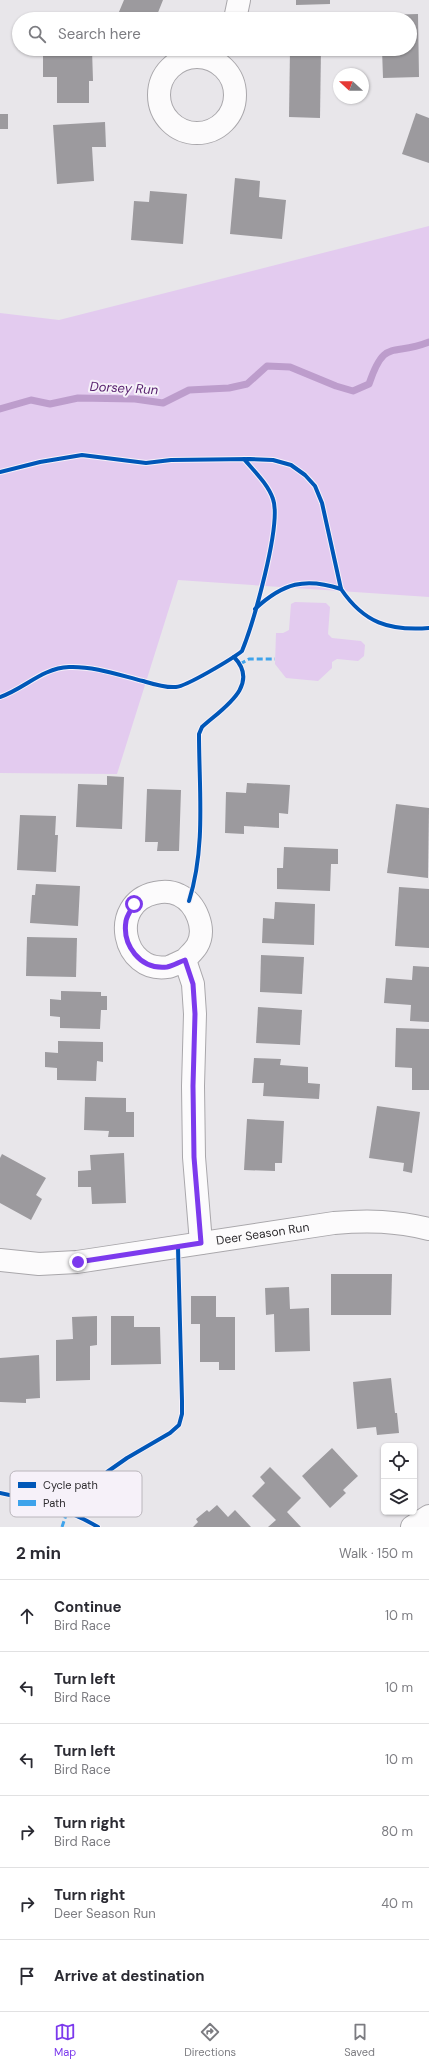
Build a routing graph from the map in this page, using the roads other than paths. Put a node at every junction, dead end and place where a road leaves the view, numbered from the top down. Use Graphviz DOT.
graph roads {
  1 [pos="239,0"];
  2 [pos="236,12"];
  3 [pos="185,960"];
  4 [pos="429,1229"];
  5 [pos="201,1243"];
  6 [pos="0,1260"];
  7 [pos="429,1516"];
  8 [pos="412,1527"];
  1 -- 2 [label="street"];
  3 -- 5 [label="street"];
  4 -- 5 [label="street, Deer Season Run"];
  5 -- 6 [label="street, Deer Season Run"];
  7 -- 8 [label="street"];
}
